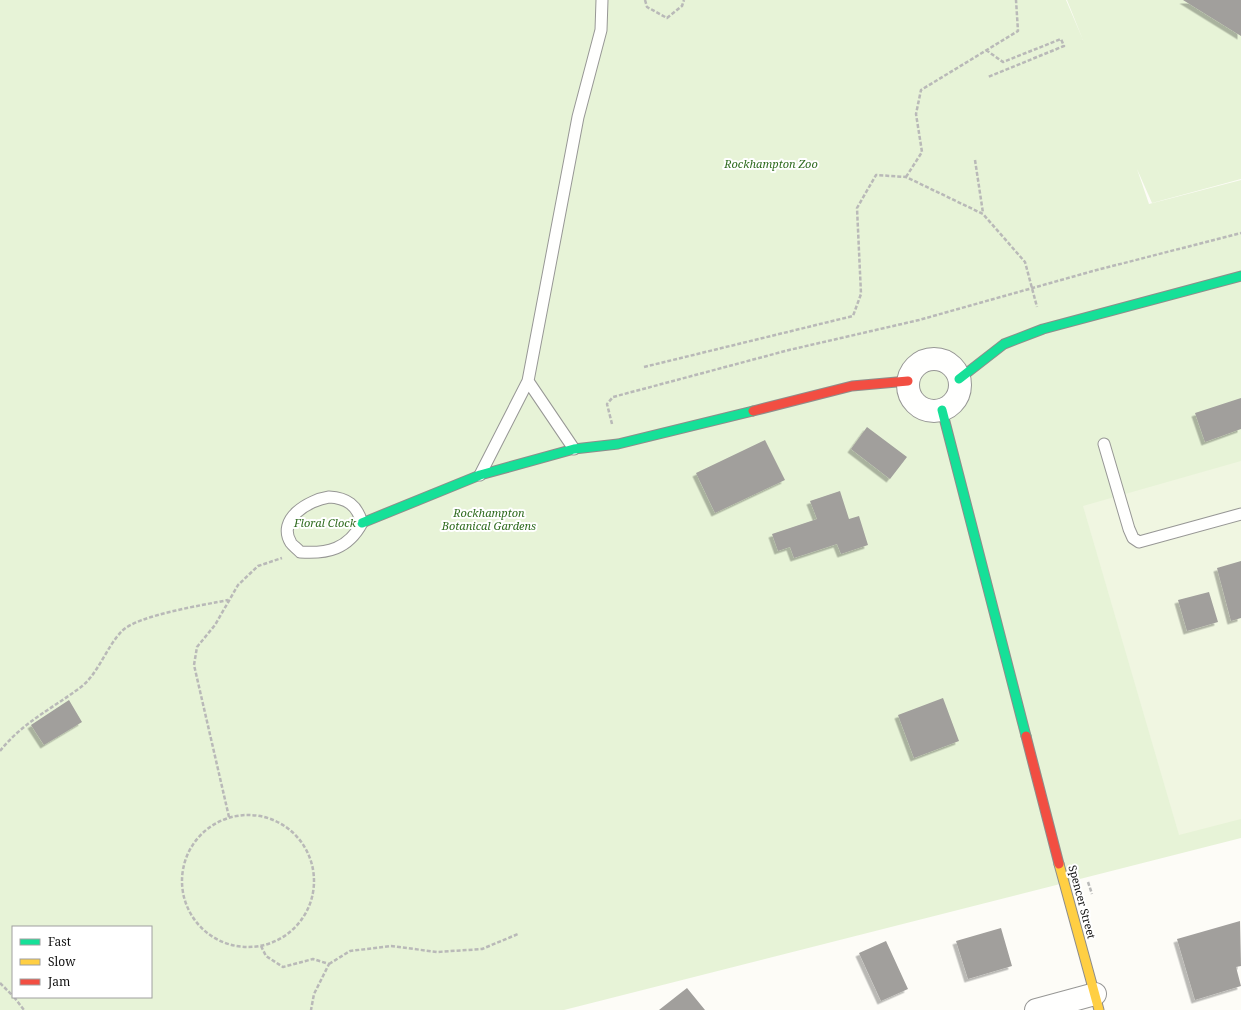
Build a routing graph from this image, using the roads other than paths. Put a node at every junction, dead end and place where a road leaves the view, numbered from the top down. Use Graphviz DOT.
graph roads {
  1 [pos="602,0"];
  2 [pos="1241,276"];
  3 [pos="959,379"];
  4 [pos="528,380"];
  5 [pos="908,381"];
  6 [pos="942,410"];
  7 [pos="1104,444"];
  8 [pos="574,449"];
  9 [pos="480,475"];
  10 [pos="1241,514"];
  11 [pos="362,523"];
  12 [pos="1097,1002"];
  13 [pos="1036,1010"];
  1 -- 4 [label="lane"];
  2 -- 3 [label="street"];
  3 -- 5 [label="street"];
  3 -- 6 [label="street"];
  4 -- 8 [label="lane"];
  4 -- 9 [label="lane"];
  5 -- 6 [label="street"];
  5 -- 8 [label="street"];
  6 -- 12 [label="street, Spencer Street"];
  7 -- 10 [label="lane"];
  8 -- 9 [label="street"];
  9 -- 11 [label="street"];
  11 -- 11 [label="lane"];
  12 -- 13 [label="street"];
}
